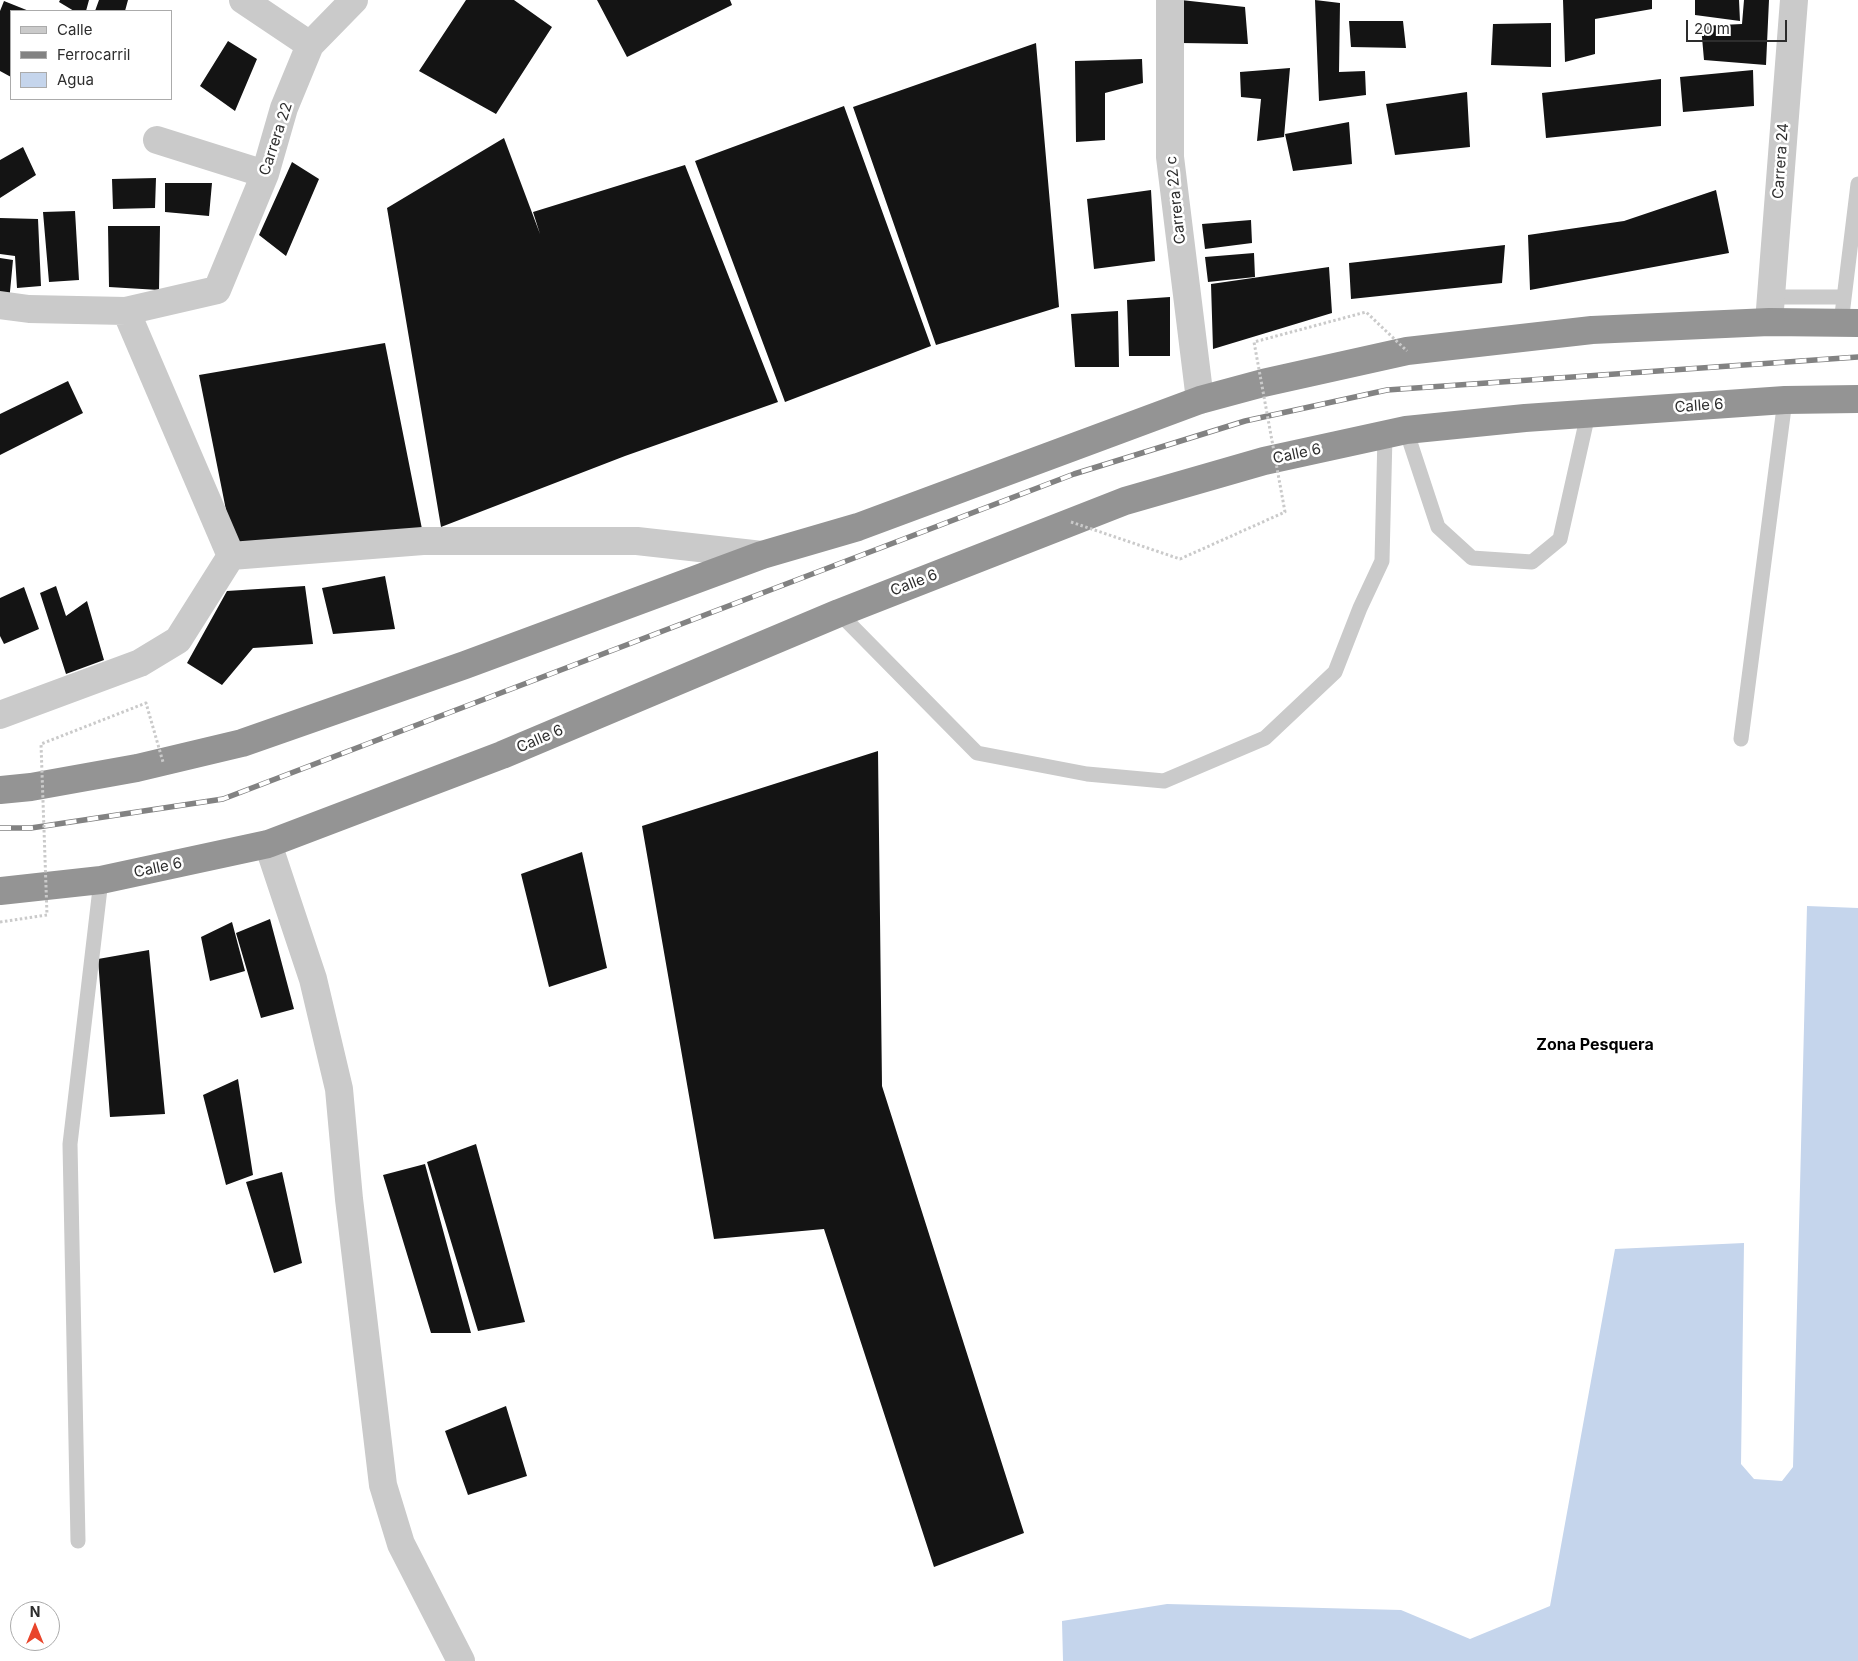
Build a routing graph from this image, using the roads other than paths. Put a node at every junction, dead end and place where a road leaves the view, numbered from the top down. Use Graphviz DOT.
graph roads {
  1 [pos="243,0"];
  2 [pos="354,0"];
  3 [pos="1170,0"];
  4 [pos="1794,0"];
  5 [pos="310,45"];
  6 [pos="157,140"];
  7 [pos="265,174"];
  8 [pos="1858,184"];
  9 [pos="0,305"];
  10 [pos="1770,309"];
  11 [pos="126,311"];
  12 [pos="1847,314"];
  13 [pos="1200,400"];
  14 [pos="1785,400"];
  15 [pos="1858,400"];
  16 [pos="1588,414"];
  17 [pos="1395,432"];
  18 [pos="762,555"];
  19 [pos="231,556"];
  20 [pos="838,613"];
  21 [pos="0,715"];
  22 [pos="1741,739"];
  23 [pos="0,790"];
  24 [pos="268,844"];
  25 [pos="101,880"];
  26 [pos="0,891"];
  27 [pos="78,1541"];
  28 [pos="461,1661"];
  1 -- 5 [label="street"];
  2 -- 5 [label="street, Carrera 22"];
  3 -- 13 [label="street, Carrera 22 c"];
  4 -- 10 [label="street, Carrera 24"];
  5 -- 7 [label="street, Carrera 22"];
  6 -- 7 [label="street"];
  7 -- 11 [label="street, Carrera 22"];
  8 -- 12 [label="lane"];
  9 -- 11 [label="street"];
  10 -- 12 [label="highway"];
  10 -- 13 [label="highway"];
  11 -- 19 [label="street"];
  13 -- 18 [label="highway"];
  14 -- 15 [label="highway, Calle 6"];
  14 -- 16 [label="highway, Calle 6"];
  14 -- 22 [label="lane"];
  16 -- 17 [label="highway, Calle 6"];
  16 -- 17 [label="lane"];
  17 -- 20 [label="highway, Calle 6"];
  17 -- 20 [label="lane"];
  18 -- 19 [label="street"];
  18 -- 23 [label="highway"];
  19 -- 21 [label="street"];
  20 -- 24 [label="highway, Calle 6"];
  24 -- 25 [label="highway, Calle 6"];
  24 -- 28 [label="street"];
  25 -- 26 [label="highway, Calle 6"];
  25 -- 27 [label="lane"];
}
